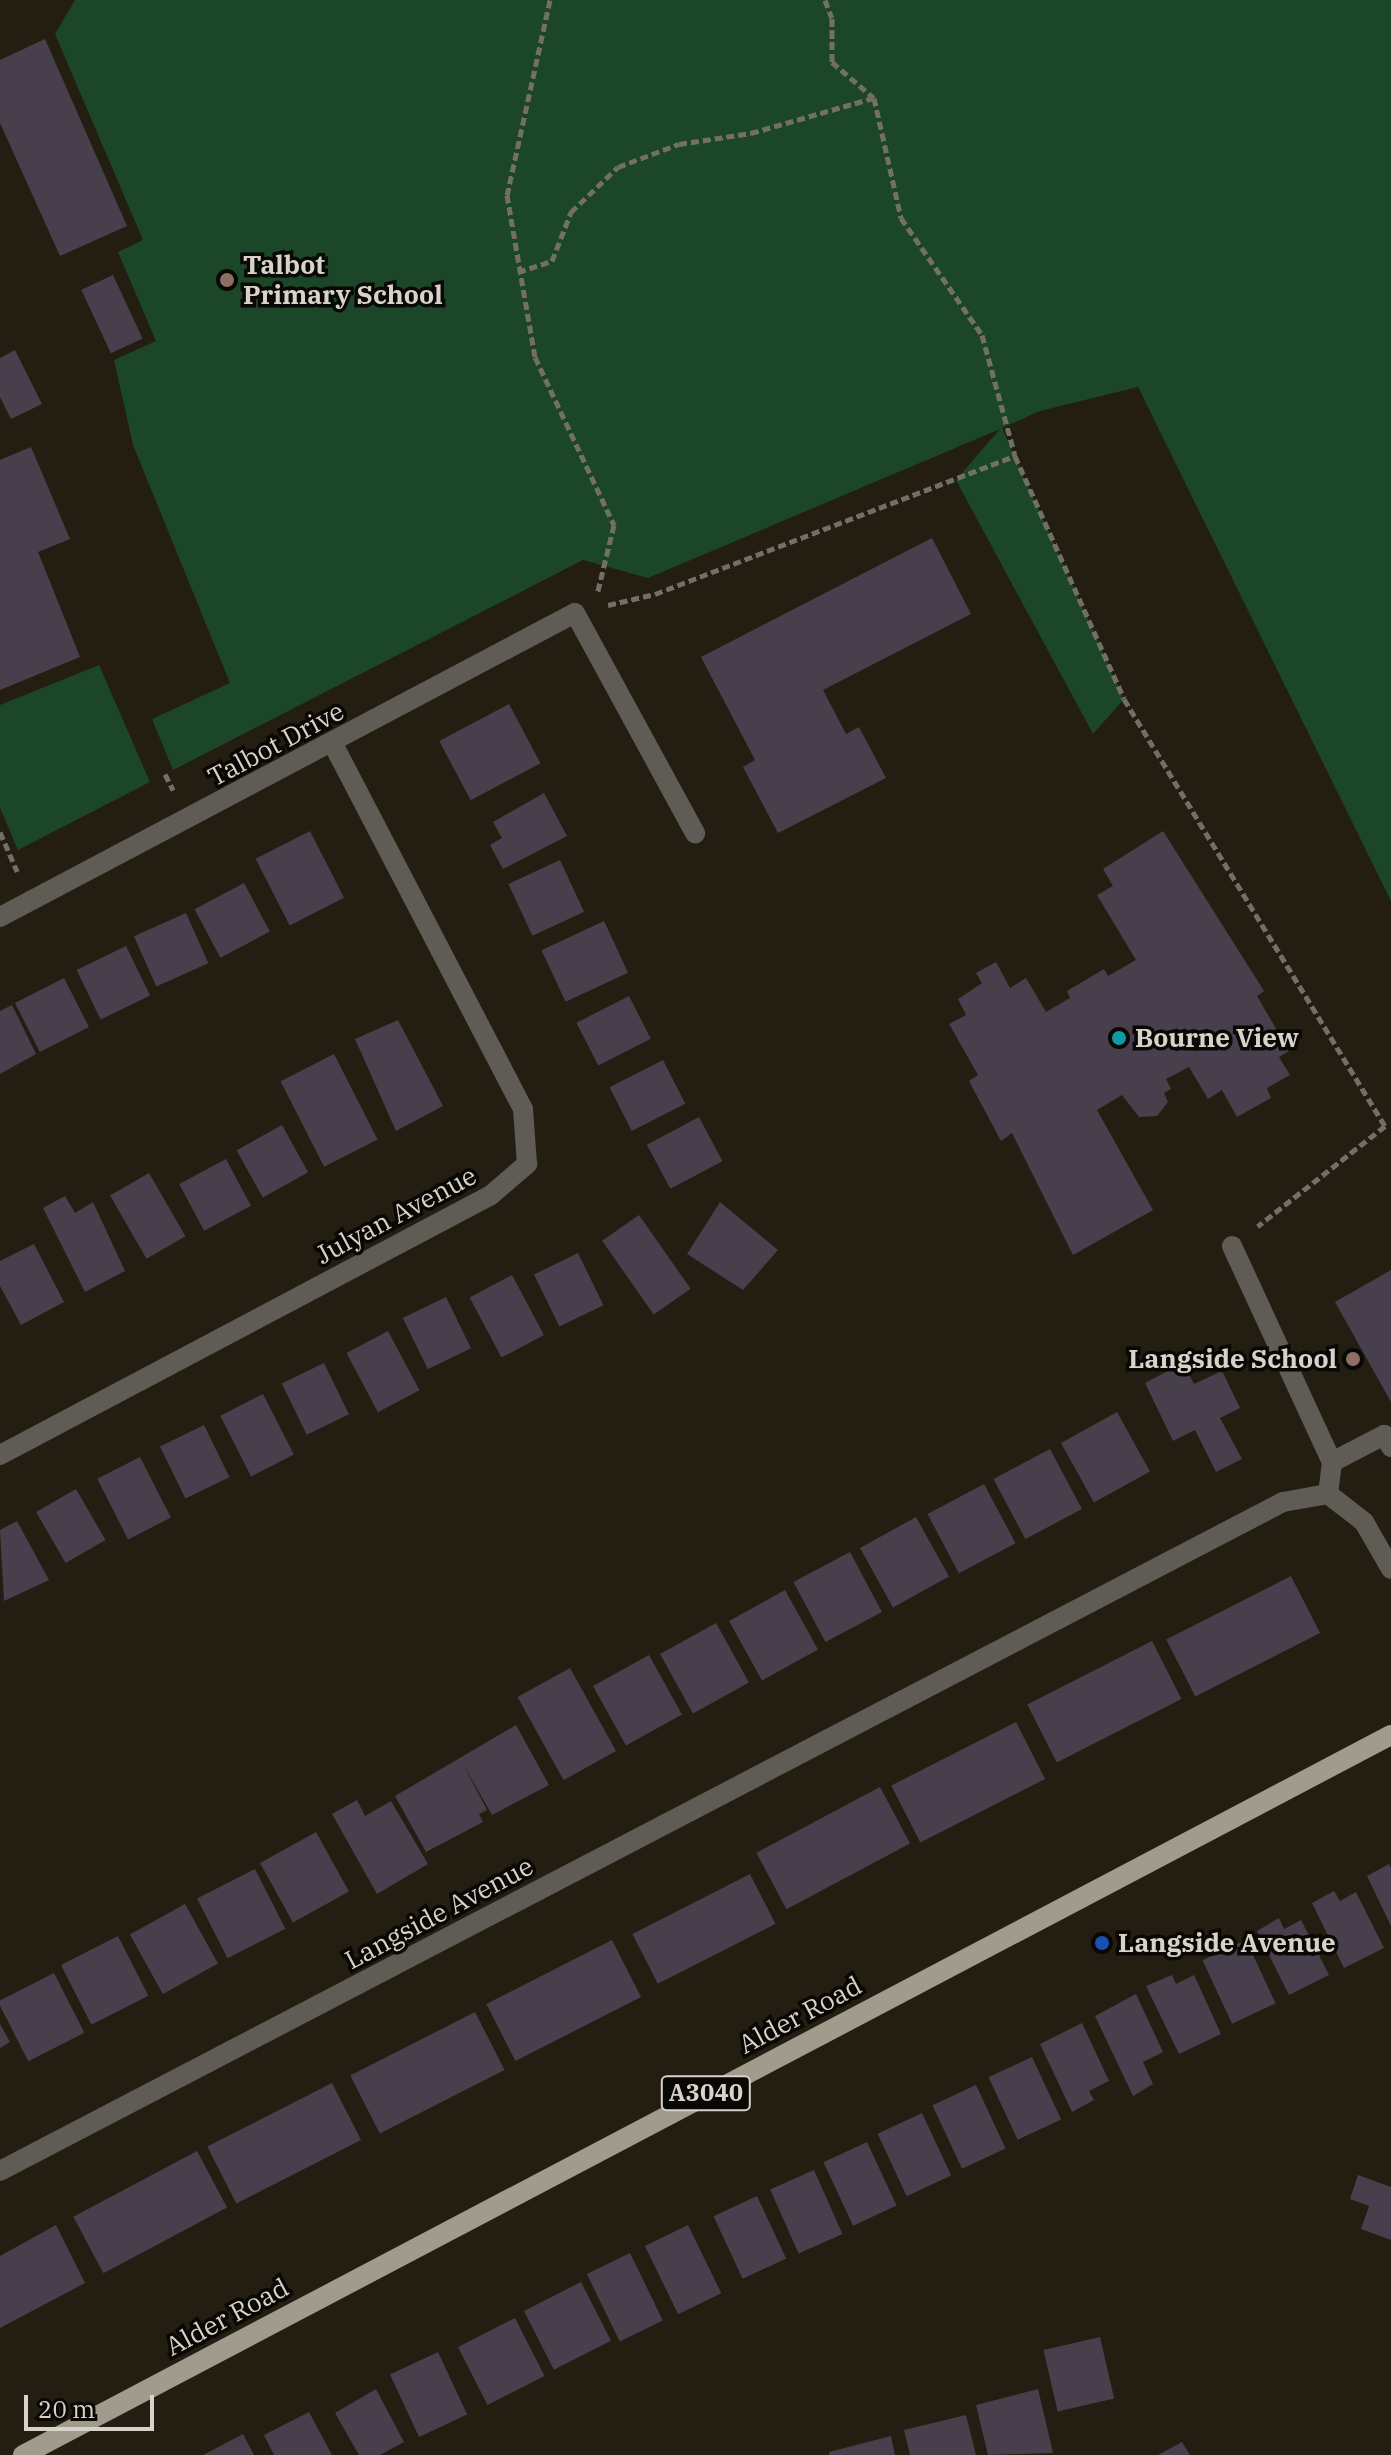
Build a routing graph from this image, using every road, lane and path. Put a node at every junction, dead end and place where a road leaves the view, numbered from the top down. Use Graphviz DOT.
graph roads {
  1 [pos="550,0"];
  2 [pos="825,0"];
  3 [pos="874,98"];
  4 [pos="518,272"];
  5 [pos="1015,456"];
  6 [pos="575,613"];
  7 [pos="333,744"];
  8 [pos="0,832"];
  9 [pos="695,833"];
  10 [pos="10,854"];
  11 [pos="0,917"];
  12 [pos="1232,1246"];
  13 [pos="1391,1447"];
  14 [pos="0,1455"];
  15 [pos="1332,1462"];
  16 [pos="1328,1494"];
  17 [pos="1391,1569"];
  18 [pos="1391,1735"];
  19 [pos="0,2171"];
  20 [pos="23,2455"];
  1 -- 4 [label="path"];
  2 -- 3 [label="path"];
  3 -- 4 [label="path"];
  3 -- 5 [label="path"];
  4 -- 6 [label="path"];
  5 -- 6 [label="path"];
  5 -- 12 [label="path"];
  6 -- 7 [label="street, Talbot Drive"];
  6 -- 9 [label="street"];
  7 -- 11 [label="street, Talbot Drive"];
  7 -- 14 [label="street, Julyan Avenue"];
  8 -- 10 [label="path"];
  12 -- 15 [label="street"];
  13 -- 15 [label="street"];
  15 -- 16 [label="street"];
  16 -- 17 [label="street"];
  16 -- 19 [label="street, Langside Avenue"];
  18 -- 20 [label="main road, Alder Road / A3040"];
}
